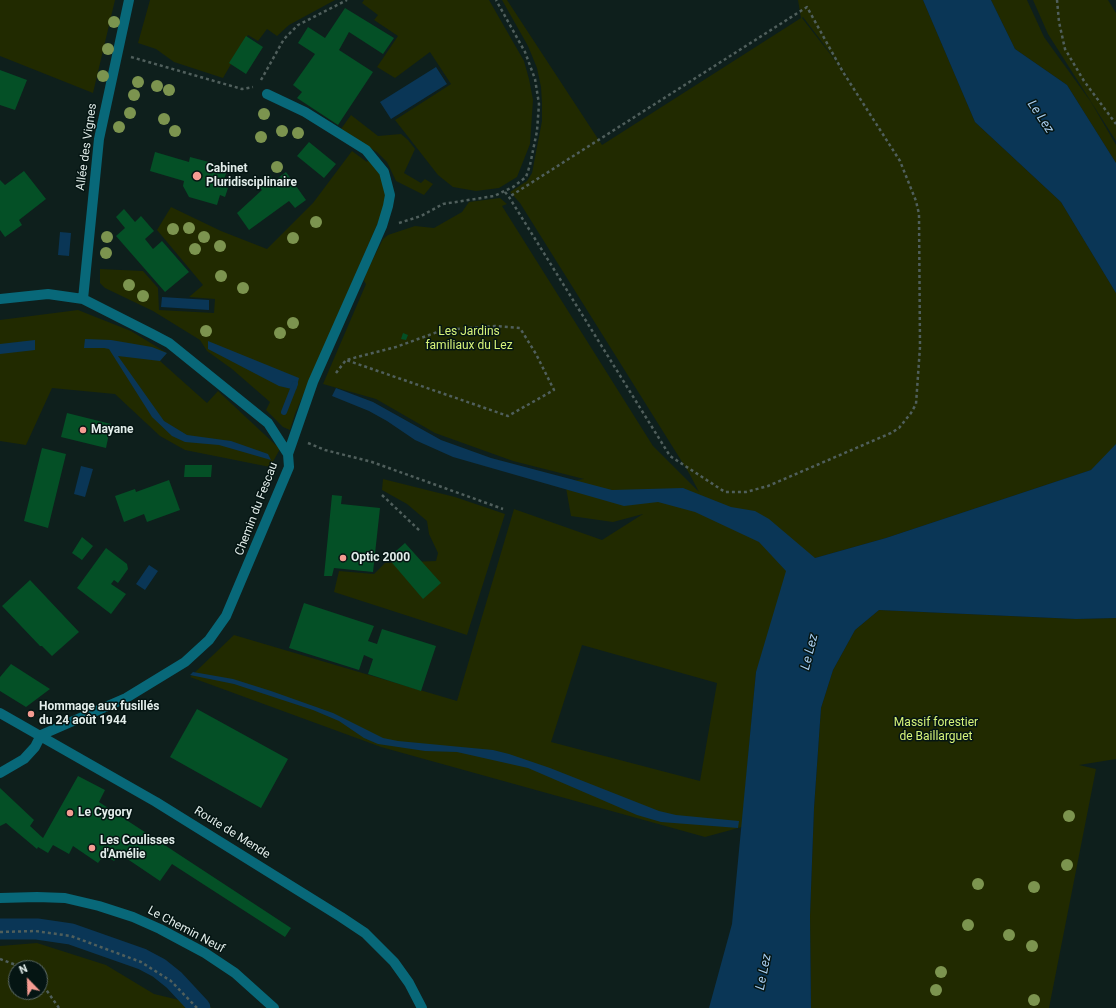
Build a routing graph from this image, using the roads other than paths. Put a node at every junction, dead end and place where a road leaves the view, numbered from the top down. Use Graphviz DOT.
graph roads {
  1 [pos="129,0"];
  2 [pos="267,94"];
  3 [pos="0,299"];
  4 [pos="83,299"];
  5 [pos="288,454"];
  6 [pos="0,713"];
  7 [pos="41,736"];
  8 [pos="0,774"];
  9 [pos="0,898"];
  10 [pos="274,1008"];
  11 [pos="422,1008"];
  1 -- 4 [label="street, Allée des Vignes"];
  2 -- 5 [label="street"];
  3 -- 4 [label="street, Chemin du Fescau"];
  4 -- 5 [label="street, Chemin du Fescau"];
  5 -- 7 [label="street, Chemin du Fescau"];
  6 -- 7 [label="street, Route de Mende"];
  7 -- 8 [label="street"];
  7 -- 11 [label="street, Route de Mende"];
  9 -- 10 [label="street, Le Chemin Neuf"];
}
